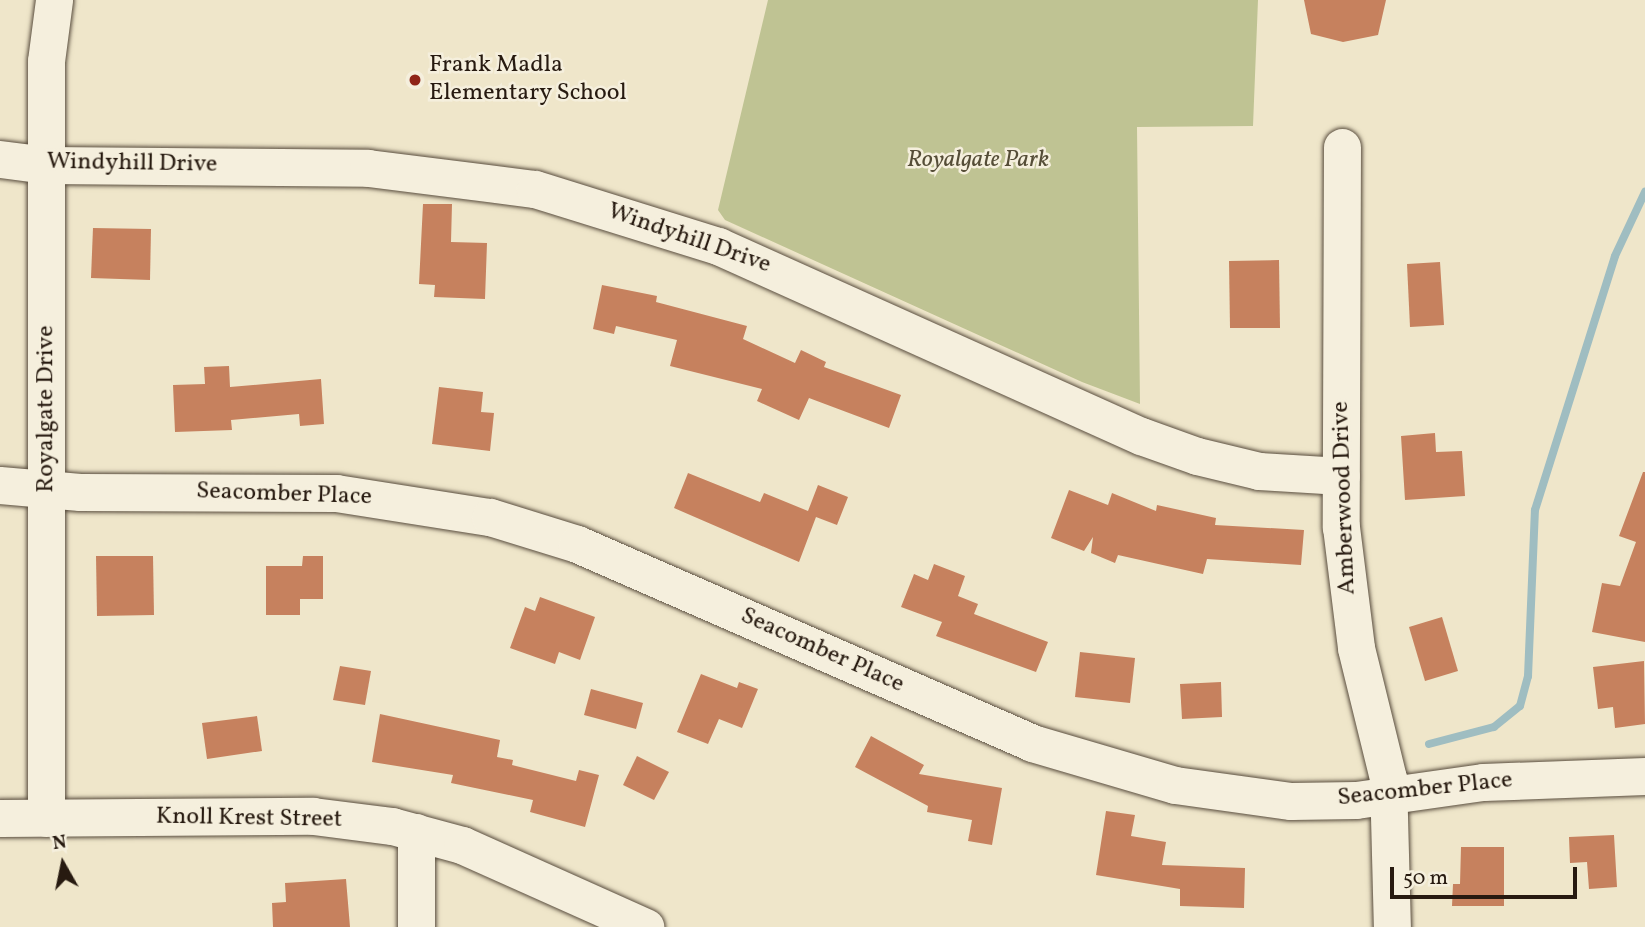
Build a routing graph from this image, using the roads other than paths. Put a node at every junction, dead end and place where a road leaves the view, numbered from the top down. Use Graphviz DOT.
graph roads {
  1 [pos="54,0"];
  2 [pos="1342,147"];
  3 [pos="0,159"];
  4 [pos="46,165"];
  5 [pos="1341,476"];
  6 [pos="0,485"];
  7 [pos="47,491"];
  8 [pos="1645,776"];
  9 [pos="1390,798"];
  10 [pos="0,818"];
  11 [pos="46,818"];
  12 [pos="416,832"];
  13 [pos="416,927"];
  14 [pos="645,927"];
  15 [pos="1392,927"];
  1 -- 4 [label="street, Royalgate Drive"];
  2 -- 5 [label="street, Amberwood Drive"];
  3 -- 4 [label="street, Windyhill Drive"];
  4 -- 5 [label="street, Windyhill Drive"];
  4 -- 7 [label="street, Royalgate Drive"];
  5 -- 9 [label="street, Amberwood Drive"];
  6 -- 7 [label="street, Seacomber Place"];
  7 -- 9 [label="street, Seacomber Place"];
  7 -- 11 [label="street, Royalgate Drive"];
  8 -- 9 [label="street, Seacomber Place"];
  9 -- 15 [label="street, Amberwood Drive"];
  10 -- 11 [label="street, Knoll Krest Street"];
  11 -- 12 [label="street, Knoll Krest Street"];
  12 -- 13 [label="street"];
  12 -- 14 [label="street, Knoll Krest Street"];
}
